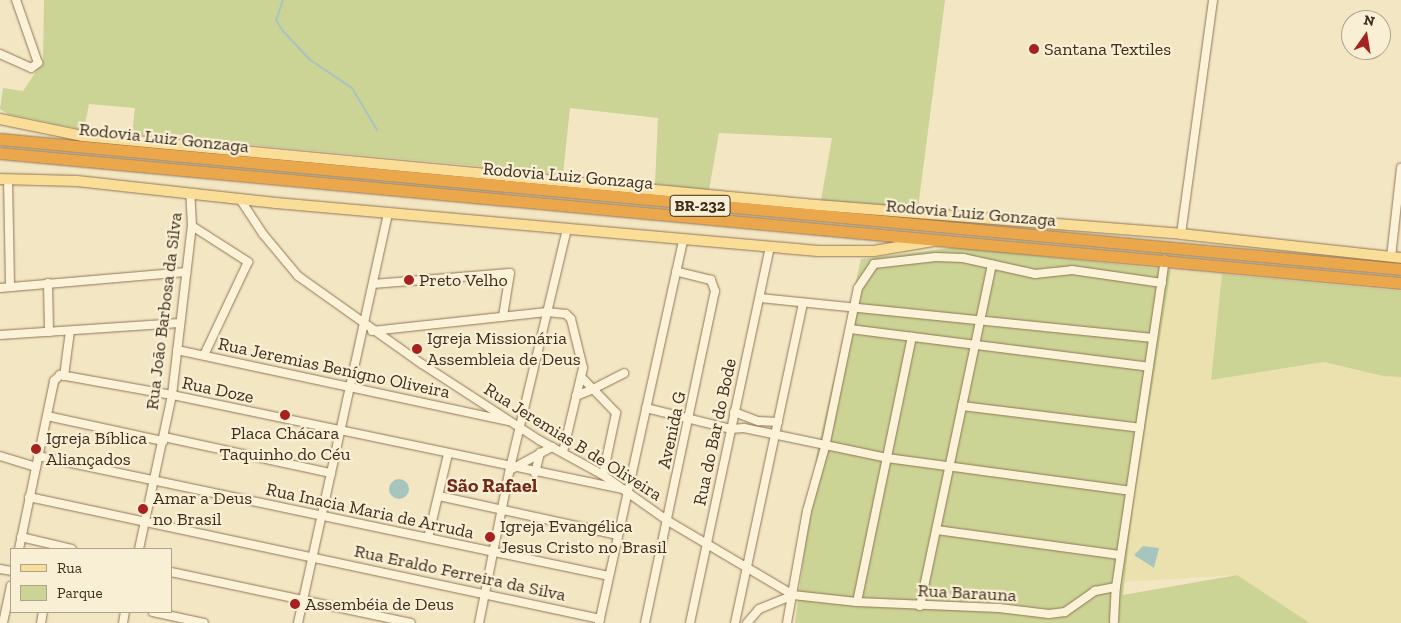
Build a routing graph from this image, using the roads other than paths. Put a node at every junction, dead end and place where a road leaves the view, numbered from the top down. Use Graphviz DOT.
graph roads {
  1 [pos="16,0"];
  2 [pos="1212,0"];
  3 [pos="0,54"];
  4 [pos="4,117"];
  5 [pos="0,140"];
  6 [pos="0,154"];
  7 [pos="1401,168"];
  8 [pos="4,179"];
  9 [pos="190,193"];
  10 [pos="240,199"];
  11 [pos="388,214"];
  12 [pos="192,226"];
  13 [pos="567,229"];
  14 [pos="1181,234"];
  15 [pos="941,238"];
  16 [pos="683,240"];
  17 [pos="770,247"];
  18 [pos="1396,258"];
  19 [pos="1165,260"];
  20 [pos="992,264"];
  21 [pos="1401,269"];
  22 [pos="676,271"];
  23 [pos="186,272"];
  24 [pos="48,283"];
  25 [pos="1162,283"];
  26 [pos="1401,283"];
  27 [pos="373,284"];
  28 [pos="10,286"];
  29 [pos="0,288"];
  30 [pos="760,298"];
  31 [pos="803,303"];
  32 [pos="854,309"];
  33 [pos="547,312"];
  34 [pos="503,316"];
  35 [pos="981,321"];
  36 [pos="180,324"];
  37 [pos="364,325"];
  38 [pos="850,329"];
  39 [pos="70,331"];
  40 [pos="372,331"];
  41 [pos="49,332"];
  42 [pos="0,335"];
  43 [pos="912,337"];
  44 [pos="1153,338"];
  45 [pos="976,345"];
  46 [pos="177,350"];
  47 [pos="204,355"];
  48 [pos="1149,367"];
  49 [pos="624,373"];
  50 [pos="62,376"];
  51 [pos="581,377"];
  52 [pos="350,387"];
  53 [pos="593,389"];
  54 [pos="172,396"];
  55 [pos="576,396"];
  56 [pos="962,406"];
  57 [pos="646,408"];
  58 [pos="734,412"];
  59 [pos="47,416"];
  60 [pos="690,419"];
  61 [pos="778,422"];
  62 [pos="516,424"];
  63 [pos="1140,428"];
  64 [pos="730,429"];
  65 [pos="340,431"];
  66 [pos="776,434"];
  67 [pos="163,439"];
  68 [pos="552,447"];
  69 [pos="825,447"];
  70 [pos="563,452"];
  71 [pos="540,453"];
  72 [pos="448,454"];
  73 [pos="0,456"];
  74 [pos="38,456"];
  75 [pos="887,458"];
  76 [pos="949,467"];
  77 [pos="36,468"];
  78 [pos="511,468"];
  79 [pos="535,473"];
  80 [pos="331,474"];
  81 [pos="602,475"];
  82 [pos="154,481"];
  83 [pos="1130,490"];
  84 [pos="626,491"];
  85 [pos="439,496"];
  86 [pos="29,497"];
  87 [pos="502,509"];
  88 [pos="323,516"];
  89 [pos="668,521"];
  90 [pos="145,522"];
  91 [pos="937,530"];
  92 [pos="618,535"];
  93 [pos="21,537"];
  94 [pos="428,538"];
  95 [pos="708,543"];
  96 [pos="19,548"];
  97 [pos="68,548"];
  98 [pos="139,548"];
  99 [pos="493,552"];
  100 [pos="1119,555"];
  101 [pos="313,557"];
  102 [pos="745,566"];
  103 [pos="172,572"];
  104 [pos="609,576"];
  105 [pos="1116,587"];
  106 [pos="10,591"];
  107 [pos="485,594"];
  108 [pos="793,595"];
  109 [pos="302,601"];
  110 [pos="857,602"];
  111 [pos="920,606"];
  112 [pos="158,613"];
  113 [pos="599,621"];
  114 [pos="1114,621"];
  115 [pos="3,623"];
  116 [pos="204,623"];
  117 [pos="298,623"];
  118 [pos="411,623"];
  119 [pos="479,623"];
  120 [pos="645,623"];
  121 [pos="690,623"];
  122 [pos="734,623"];
  123 [pos="748,623"];
  124 [pos="787,623"];
  1 -- 3 [label="street"];
  2 -- 14 [label="street"];
  4 -- 14 [label="main road, BR-232"];
  5 -- 21 [label="highway, Rodovia Luiz Gonzaga / BR-232"];
  6 -- 15 [label="highway, Rodovia Luiz Gonzaga / BR-232"];
  7 -- 18 [label="street"];
  8 -- 9 [label="main road, BR-232"];
  8 -- 28 [label="street"];
  9 -- 10 [label="main road, BR-232"];
  9 -- 12 [label="street, Rua João Barbosa da Silva"];
  10 -- 11 [label="main road, BR-232"];
  10 -- 37 [label="street, Rua Jeremias B de Oliveira"];
  11 -- 13 [label="main road, BR-232"];
  11 -- 27 [label="street"];
  12 -- 23 [label="street, Rua João Barbosa da Silva"];
  12 -- 47 [label="street"];
  13 -- 16 [label="main road, BR-232"];
  13 -- 33 [label="street"];
  14 -- 18 [label="main road, BR-232"];
  15 -- 17 [label="main road"];
  15 -- 19 [label="highway, Rodovia Luiz Gonzaga / BR-232"];
  16 -- 17 [label="main road, BR-232"];
  16 -- 22 [label="street"];
  17 -- 30 [label="street, Rua do Bar do Bode"];
  19 -- 25 [label="street"];
  19 -- 26 [label="highway, Rodovia Luiz Gonzaga / BR-232"];
  20 -- 25 [label="street"];
  20 -- 32 [label="street"];
  20 -- 35 [label="street"];
  22 -- 57 [label="street"];
  22 -- 60 [label="street, Avenida G"];
  23 -- 24 [label="street"];
  23 -- 36 [label="street, Rua João Barbosa da Silva"];
  24 -- 28 [label="street"];
  24 -- 41 [label="street"];
  25 -- 44 [label="street"];
  27 -- 34 [label="street"];
  27 -- 37 [label="street"];
  28 -- 29 [label="street"];
  30 -- 31 [label="street"];
  30 -- 58 [label="street, Rua do Bar do Bode"];
  31 -- 32 [label="street"];
  31 -- 61 [label="street"];
  32 -- 35 [label="street"];
  32 -- 38 [label="street"];
  33 -- 34 [label="street"];
  33 -- 51 [label="street"];
  33 -- 62 [label="street"];
  34 -- 40 [label="street"];
  35 -- 44 [label="street"];
  35 -- 45 [label="street"];
  36 -- 39 [label="street"];
  36 -- 46 [label="street, Rua João Barbosa da Silva"];
  37 -- 40 [label="street, Rua Jeremias B de Oliveira"];
  37 -- 52 [label="street"];
  38 -- 43 [label="street"];
  38 -- 69 [label="street"];
  39 -- 41 [label="street"];
  39 -- 50 [label="street"];
  40 -- 62 [label="street, Rua Jeremias B de Oliveira"];
  41 -- 42 [label="street"];
  43 -- 45 [label="street"];
  43 -- 75 [label="street"];
  44 -- 48 [label="street"];
  45 -- 48 [label="street"];
  45 -- 56 [label="street"];
  46 -- 47 [label="street, Rua Jeremias Benígno Oliveira"];
  46 -- 54 [label="street, Rua João Barbosa da Silva"];
  47 -- 52 [label="street, Rua Jeremias Benígno Oliveira"];
  48 -- 63 [label="street"];
  49 -- 53 [label="street"];
  50 -- 54 [label="street, Rua Doze"];
  50 -- 59 [label="street"];
  51 -- 53 [label="street"];
  51 -- 55 [label="street"];
  52 -- 62 [label="street, Rua Jeremias Benígno Oliveira"];
  52 -- 65 [label="street"];
  53 -- 55 [label="street"];
  53 -- 81 [label="street"];
  54 -- 65 [label="street, Rua Doze"];
  54 -- 67 [label="street, Rua João Barbosa da Silva"];
  55 -- 70 [label="street"];
  56 -- 63 [label="street"];
  56 -- 76 [label="street"];
  57 -- 60 [label="street"];
  57 -- 84 [label="street"];
  58 -- 61 [label="street"];
  58 -- 64 [label="street, Rua do Bar do Bode"];
  59 -- 67 [label="street"];
  59 -- 74 [label="street"];
  60 -- 64 [label="street"];
  60 -- 89 [label="street, Avenida G"];
  61 -- 66 [label="street"];
  62 -- 68 [label="street, Rua Jeremias B de Oliveira"];
  62 -- 78 [label="street"];
  63 -- 83 [label="street"];
  64 -- 66 [label="street"];
  64 -- 95 [label="street, Rua do Bar do Bode"];
  65 -- 72 [label="street, Rua Doze"];
  65 -- 80 [label="street"];
  66 -- 69 [label="street"];
  66 -- 102 [label="street"];
  67 -- 80 [label="street"];
  67 -- 82 [label="street, Rua João Barbosa da Silva"];
  68 -- 70 [label="street, Rua Jeremias B de Oliveira"];
  68 -- 71 [label="street"];
  69 -- 75 [label="street"];
  69 -- 108 [label="street"];
  70 -- 81 [label="street, Rua Jeremias B de Oliveira"];
  71 -- 78 [label="street"];
  71 -- 79 [label="street"];
  72 -- 78 [label="street, Rua Doze"];
  72 -- 85 [label="street"];
  73 -- 77 [label="street"];
  74 -- 77 [label="street"];
  74 -- 82 [label="street, Rua Inacia Maria de Arruda"];
  75 -- 76 [label="street"];
  75 -- 110 [label="street"];
  76 -- 83 [label="street"];
  76 -- 91 [label="street"];
  77 -- 86 [label="street"];
  78 -- 79 [label="street, Rua Doze"];
  78 -- 87 [label="street"];
  79 -- 84 [label="street, Rua Doze"];
  80 -- 88 [label="street"];
  81 -- 84 [label="street, Rua Jeremias B de Oliveira"];
  82 -- 88 [label="street, Rua Inacia Maria de Arruda"];
  82 -- 90 [label="street, Rua João Barbosa da Silva"];
  83 -- 100 [label="street"];
  84 -- 89 [label="street, Rua Jeremias B de Oliveira"];
  84 -- 92 [label="street"];
  85 -- 87 [label="street"];
  85 -- 94 [label="street"];
  86 -- 90 [label="street, Rua Eraldo Ferreira da Silva"];
  86 -- 93 [label="street"];
  87 -- 92 [label="street"];
  87 -- 99 [label="street"];
  88 -- 94 [label="street, Rua Inacia Maria de Arruda"];
  88 -- 101 [label="street"];
  89 -- 95 [label="street, Rua Jeremias B de Oliveira"];
  89 -- 120 [label="street, Avenida G"];
  90 -- 98 [label="street, Rua João Barbosa da Silva"];
  90 -- 101 [label="street, Rua Eraldo Ferreira da Silva"];
  91 -- 100 [label="street"];
  91 -- 111 [label="street"];
  92 -- 104 [label="street"];
  93 -- 96 [label="street"];
  93 -- 97 [label="street"];
  94 -- 99 [label="street, Rua Inacia Maria de Arruda"];
  95 -- 102 [label="street, Rua Jeremias B de Oliveira"];
  95 -- 121 [label="street, Rua do Bar do Bode"];
  99 -- 104 [label="street, Rua Inacia Maria de Arruda"];
  99 -- 107 [label="street"];
  100 -- 105 [label="street"];
  101 -- 107 [label="street, Rua Eraldo Ferreira da Silva"];
  101 -- 109 [label="street"];
  102 -- 108 [label="street, Rua Jeremias B de Oliveira"];
  102 -- 122 [label="street"];
  103 -- 109 [label="street"];
  104 -- 113 [label="street"];
  105 -- 111 [label="street, Rua Barauna"];
  105 -- 114 [label="street"];
  106 -- 115 [label="street"];
  107 -- 113 [label="street, Rua Eraldo Ferreira da Silva"];
  107 -- 119 [label="street"];
  108 -- 110 [label="street, Rua Barauna"];
  108 -- 123 [label="street"];
  108 -- 124 [label="street"];
  109 -- 117 [label="street"];
  109 -- 118 [label="street"];
  110 -- 111 [label="street, Rua Barauna"];
  112 -- 116 [label="street"];
}
